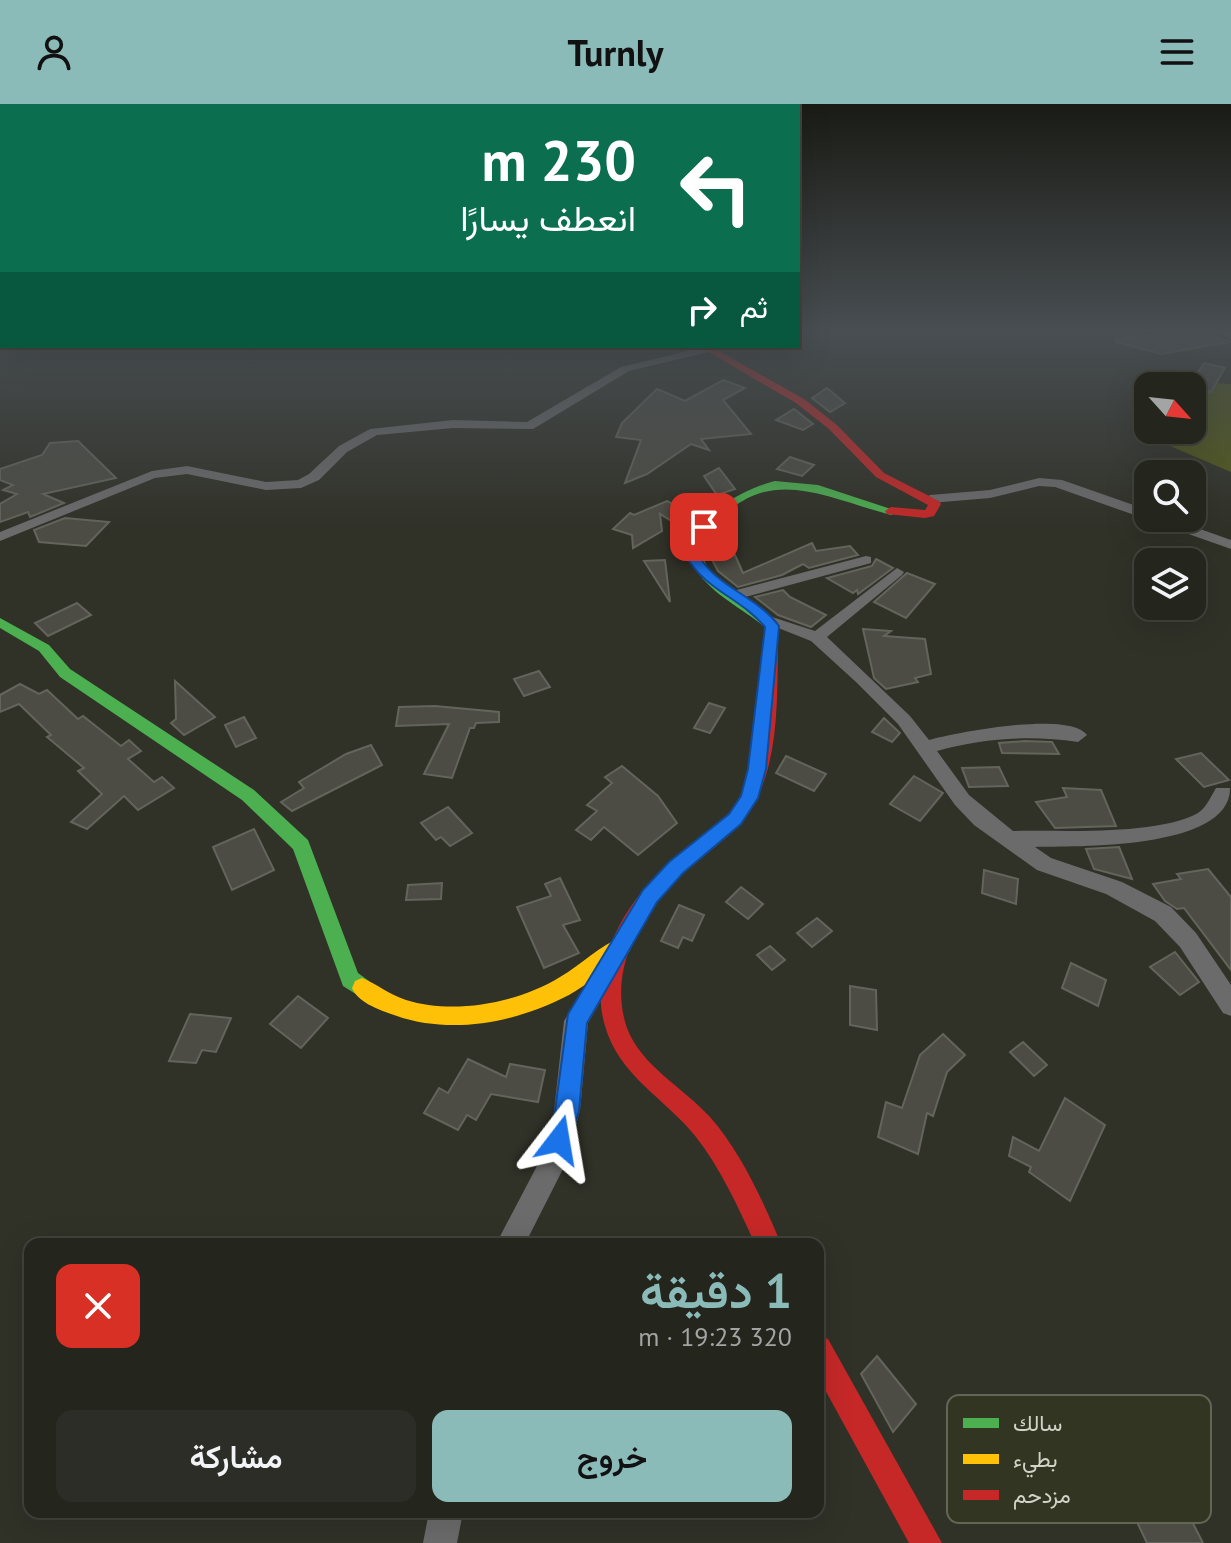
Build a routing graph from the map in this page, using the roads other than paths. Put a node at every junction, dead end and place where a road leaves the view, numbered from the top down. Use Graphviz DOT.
graph roads {
  1 [pos="578,397"];
  2 [pos="789,397"];
  3 [pos="930,499"];
  4 [pos="1134,510"];
  5 [pos="1195,532"];
  6 [pos="0,537"];
  7 [pos="1231,545"];
  8 [pos="866,560"];
  9 [pos="897,572"];
  10 [pos="734,595"];
  11 [pos="766,620"];
  12 [pos="0,622"];
  13 [pos="817,637"];
  14 [pos="1078,735"];
  15 [pos="925,748"];
  16 [pos="1223,793"];
  17 [pos="1009,839"];
  18 [pos="622,946"];
  19 [pos="1231,1005"];
  20 [pos="513,1238"];
  21 [pos="765,1238"];
  22 [pos="824,1360"];
  23 [pos="445,1518"];
  24 [pos="440,1543"];
  25 [pos="926,1543"];
  1 -- 6 [label="street"];
  2 -- 3 [label="street"];
  3 -- 4 [label="street"];
  3 -- 10 [label="street"];
  5 -- 7 [label="street"];
  8 -- 10 [label="street"];
  9 -- 13 [label="street"];
  10 -- 11 [label="street"];
  11 -- 13 [label="street"];
  11 -- 18 [label="street"];
  12 -- 18 [label="street"];
  13 -- 15 [label="street"];
  14 -- 15 [label="street"];
  15 -- 17 [label="street"];
  16 -- 17 [label="street"];
  17 -- 19 [label="street"];
  18 -- 20 [label="street"];
  18 -- 21 [label="street"];
  22 -- 25 [label="street"];
  23 -- 24 [label="street"];
}
